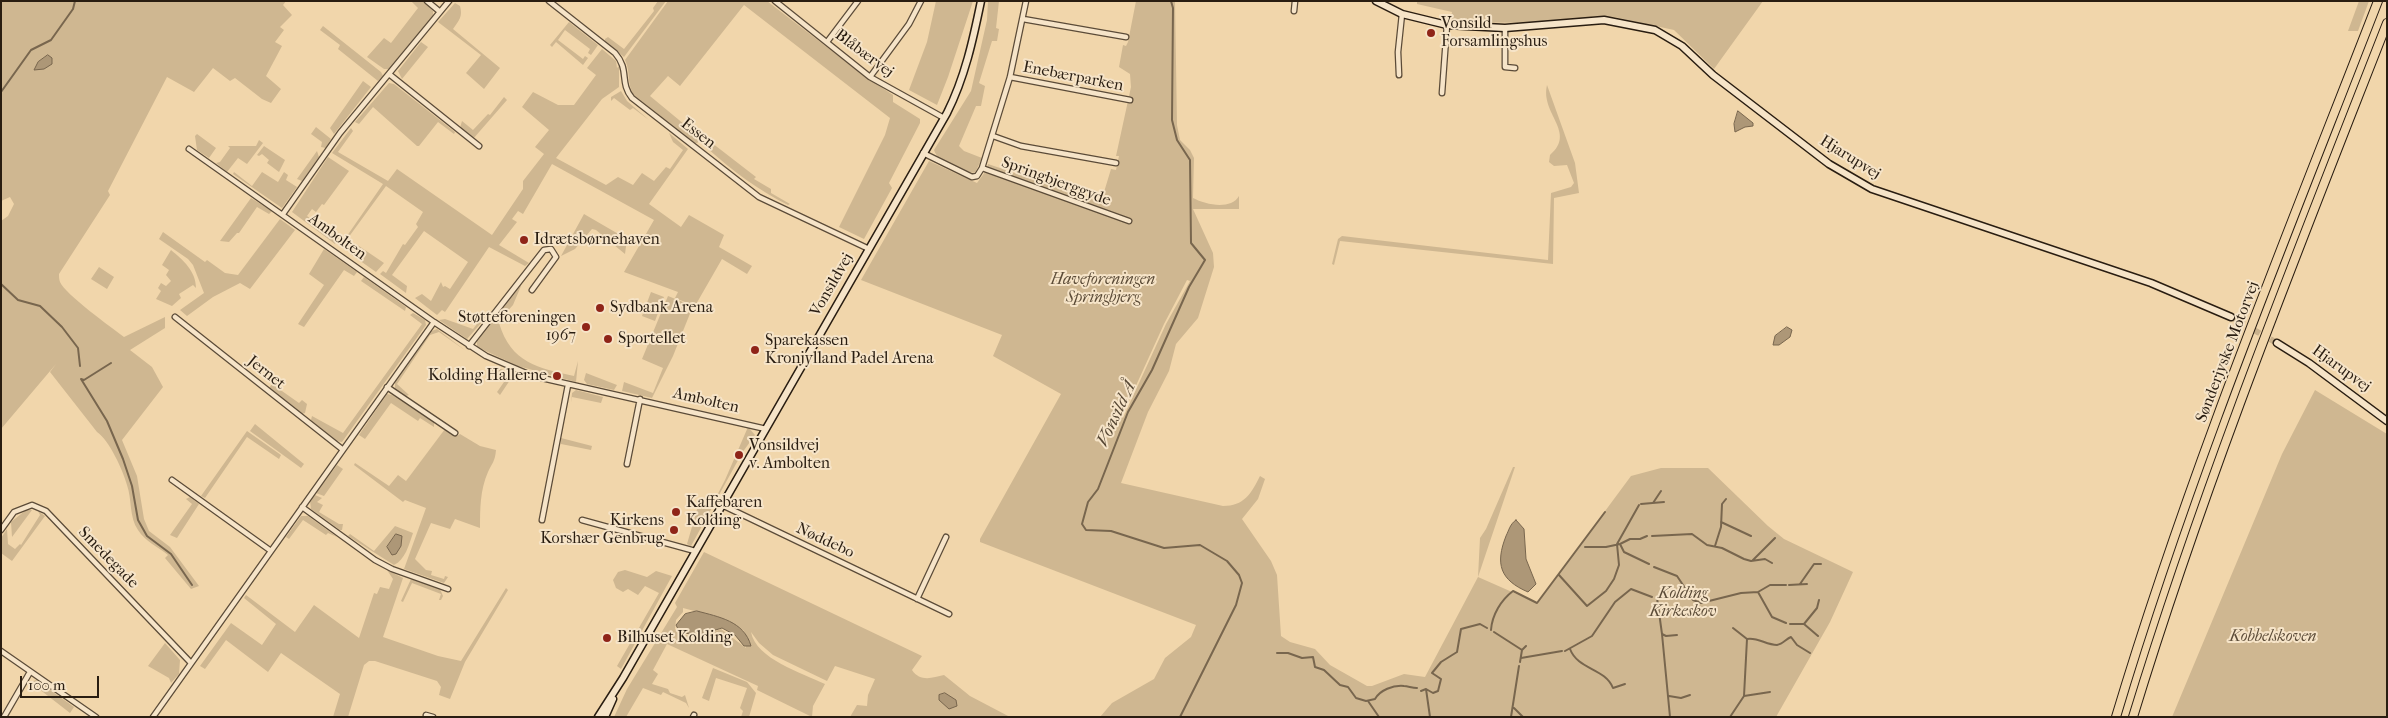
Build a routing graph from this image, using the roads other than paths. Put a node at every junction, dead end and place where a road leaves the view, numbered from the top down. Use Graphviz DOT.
graph roads {
  1 [pos="427,1"];
  2 [pos="449,1"];
  3 [pos="549,1"];
  4 [pos="775,1"];
  5 [pos="784,1"];
  6 [pos="858,1"];
  7 [pos="920,1"];
  8 [pos="981,1"];
  9 [pos="1026,1"];
  10 [pos="1295,1"];
  11 [pos="1376,1"];
  12 [pos="2378,1"];
  13 [pos="781,6"];
  14 [pos="439,11"];
  15 [pos="1294,11"];
  16 [pos="1402,14"];
  17 [pos="1023,19"];
  18 [pos="2387,23"];
  19 [pos="1447,25"];
  20 [pos="1505,28"];
  21 [pos="1126,37"];
  22 [pos="827,42"];
  23 [pos="1515,68"];
  24 [pos="390,74"];
  25 [pos="1398,75"];
  26 [pos="870,77"];
  27 [pos="1010,78"];
  28 [pos="1442,93"];
  29 [pos="1130,100"];
  30 [pos="944,118"];
  31 [pos="993,136"];
  32 [pos="479,146"];
  33 [pos="189,149"];
  34 [pos="924,153"];
  35 [pos="1116,163"];
  36 [pos="982,168"];
  37 [pos="282,214"];
  38 [pos="1129,221"];
  39 [pos="869,249"];
  40 [pos="532,290"];
  41 [pos="175,317"];
  42 [pos="2231,317"];
  43 [pos="434,322"];
  44 [pos="2277,343"];
  45 [pos="469,346"];
  46 [pos="568,385"];
  47 [pos="387,388"];
  48 [pos="640,399"];
  49 [pos="2387,421"];
  50 [pos="766,429"];
  51 [pos="455,433"];
  52 [pos="342,449"];
  53 [pos="627,464"];
  54 [pos="172,480"];
  55 [pos="722,505"];
  56 [pos="302,507"];
  57 [pos="542,520"];
  58 [pos="582,520"];
  59 [pos="1,530"];
  60 [pos="946,537"];
  61 [pos="271,552"];
  62 [pos="695,552"];
  63 [pos="448,589"];
  64 [pos="917,599"];
  65 [pos="949,614"];
  66 [pos="1,651"];
  67 [pos="191,663"];
  68 [pos="30,672"];
  69 [pos="426,715"];
  70 [pos="600,716"];
  71 [pos="4,717"];
  72 [pos="96,717"];
  73 [pos="153,717"];
  74 [pos="433,717"];
  75 [pos="2116,717"];
  76 [pos="2133,717"];
  1 -- 14 [label="street"];
  2 -- 14 [label="street"];
  3 -- 39 [label="street, Essen"];
  4 -- 13 [label="street, Blåbærvej"];
  5 -- 13 [label="street"];
  6 -- 22 [label="street"];
  7 -- 26 [label="street"];
  8 -- 30 [label="street, Vonsildvej"];
  9 -- 17 [label="street, Enebærparken"];
  10 -- 15 [label="street"];
  11 -- 16 [label="street, Hjarupvej"];
  12 -- 75 [label="highway, Sønderjyske Motorvej"];
  13 -- 22 [label="street, Blåbærvej"];
  14 -- 24 [label="street"];
  16 -- 19 [label="street, Hjarupvej"];
  16 -- 25 [label="street"];
  17 -- 21 [label="street"];
  17 -- 27 [label="street, Enebærparken"];
  18 -- 76 [label="highway, Sønderjyske Motorvej"];
  19 -- 20 [label="street, Hjarupvej"];
  19 -- 28 [label="street"];
  20 -- 23 [label="street"];
  20 -- 42 [label="street, Hjarupvej"];
  22 -- 26 [label="street, Blåbærvej"];
  24 -- 32 [label="street"];
  24 -- 37 [label="street"];
  26 -- 30 [label="street, Blåbærvej"];
  27 -- 29 [label="street, Enebærparken"];
  27 -- 31 [label="street, Enebærparken"];
  30 -- 34 [label="street, Vonsildvej"];
  31 -- 35 [label="street"];
  31 -- 36 [label="street, Enebærparken"];
  33 -- 37 [label="street, Ambolten"];
  34 -- 36 [label="street, Springbjerggyde"];
  34 -- 39 [label="street, Vonsildvej"];
  36 -- 38 [label="street, Springbjerggyde"];
  37 -- 43 [label="street, Ambolten"];
  39 -- 50 [label="street, Vonsildvej"];
  40 -- 45 [label="street"];
  41 -- 52 [label="street, Jernet"];
  43 -- 45 [label="street, Ambolten"];
  43 -- 47 [label="street"];
  44 -- 49 [label="street, Hjarupvej"];
  45 -- 46 [label="street, Ambolten"];
  46 -- 48 [label="street, Ambolten"];
  46 -- 57 [label="street"];
  47 -- 51 [label="street"];
  47 -- 52 [label="street"];
  48 -- 50 [label="street, Ambolten"];
  48 -- 53 [label="street"];
  50 -- 55 [label="street, Vonsildvej"];
  52 -- 56 [label="street"];
  54 -- 61 [label="street"];
  55 -- 62 [label="street, Vonsildvej"];
  55 -- 64 [label="street, Nøddebo"];
  56 -- 61 [label="street"];
  56 -- 63 [label="street"];
  58 -- 62 [label="street"];
  59 -- 67 [label="street, Smedegade"];
  60 -- 64 [label="street"];
  61 -- 67 [label="street"];
  62 -- 70 [label="street, Vonsildvej"];
  64 -- 65 [label="street, Nøddebo"];
  66 -- 68 [label="street"];
  67 -- 73 [label="street"];
  68 -- 71 [label="street"];
  68 -- 72 [label="street"];
  69 -- 74 [label="street"];
}
